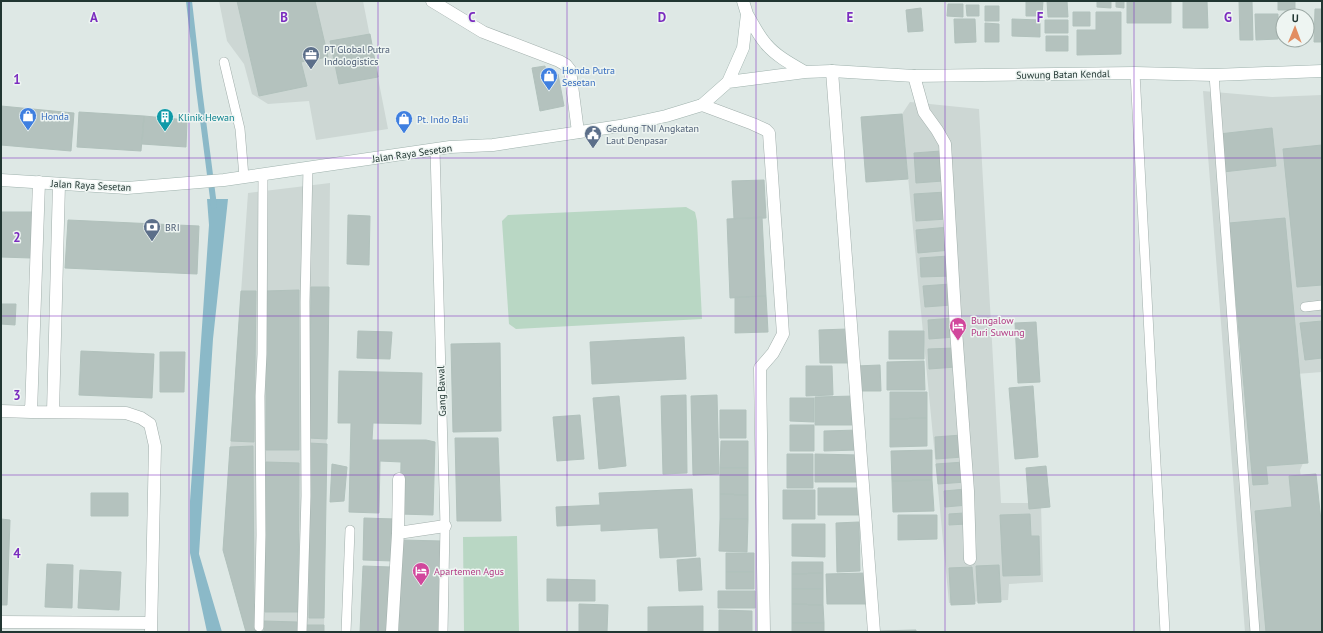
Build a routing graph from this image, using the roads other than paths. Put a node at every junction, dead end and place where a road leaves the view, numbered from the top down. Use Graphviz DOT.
graph roads {
  1 [pos="432,1"];
  2 [pos="743,1"];
  3 [pos="747,14"];
  4 [pos="224,62"];
  5 [pos="832,71"];
  6 [pos="1322,71"];
  7 [pos="805,72"];
  8 [pos="1135,73"];
  9 [pos="1214,75"];
  10 [pos="914,76"];
  11 [pos="728,82"];
  12 [pos="702,105"];
  13 [pos="578,132"];
  14 [pos="434,149"];
  15 [pos="308,167"];
  16 [pos="263,174"];
  17 [pos="244,177"];
  18 [pos="1,180"];
  19 [pos="39,182"];
  20 [pos="59,184"];
  21 [pos="1322,305"];
  22 [pos="1305,307"];
  23 [pos="1,411"];
  24 [pos="31,412"];
  25 [pos="53,412"];
  26 [pos="399,479"];
  27 [pos="445,526"];
  28 [pos="350,530"];
  29 [pos="398,533"];
  30 [pos="970,559"];
  31 [pos="1,622"];
  32 [pos="259,627"];
  33 [pos="151,628"];
  34 [pos="302,632"];
  35 [pos="346,632"];
  36 [pos="392,632"];
  37 [pos="443,632"];
  38 [pos="764,632"];
  39 [pos="874,632"];
  40 [pos="1165,632"];
  41 [pos="1255,632"];
  1 -- 13 [label="street"];
  2 -- 3 [label="street, Jalan Raya Sesetan"];
  3 -- 7 [label="street"];
  3 -- 11 [label="street, Jalan Raya Sesetan"];
  4 -- 17 [label="lane"];
  5 -- 7 [label="street, Suwung Batan Kendal"];
  5 -- 10 [label="street, Suwung Batan Kendal"];
  5 -- 39 [label="street"];
  6 -- 9 [label="street, Suwung Batan Kendal"];
  7 -- 11 [label="street, Suwung Batan Kendal"];
  8 -- 9 [label="street, Suwung Batan Kendal"];
  8 -- 10 [label="street, Suwung Batan Kendal"];
  8 -- 40 [label="lane"];
  9 -- 41 [label="lane"];
  10 -- 30 [label="street"];
  11 -- 12 [label="street, Jalan Raya Sesetan"];
  12 -- 13 [label="street, Jalan Raya Sesetan"];
  12 -- 38 [label="street"];
  13 -- 14 [label="street, Jalan Raya Sesetan"];
  14 -- 15 [label="street, Jalan Raya Sesetan"];
  14 -- 27 [label="lane, Gang Bawal"];
  15 -- 16 [label="street, Jalan Raya Sesetan"];
  15 -- 34 [label="lane"];
  16 -- 17 [label="street, Jalan Raya Sesetan"];
  16 -- 32 [label="lane"];
  17 -- 20 [label="street, Jalan Raya Sesetan"];
  18 -- 19 [label="street, Jalan Raya Sesetan"];
  19 -- 20 [label="street, Jalan Raya Sesetan"];
  19 -- 24 [label="street"];
  20 -- 25 [label="street"];
  21 -- 22 [label="lane"];
  23 -- 24 [label="street"];
  24 -- 25 [label="street"];
  25 -- 33 [label="street"];
  26 -- 29 [label="street"];
  27 -- 29 [label="street"];
  27 -- 37 [label="lane, Gang Bawal"];
  28 -- 35 [label="lane"];
  29 -- 36 [label="street"];
  31 -- 33 [label="street"];
}
